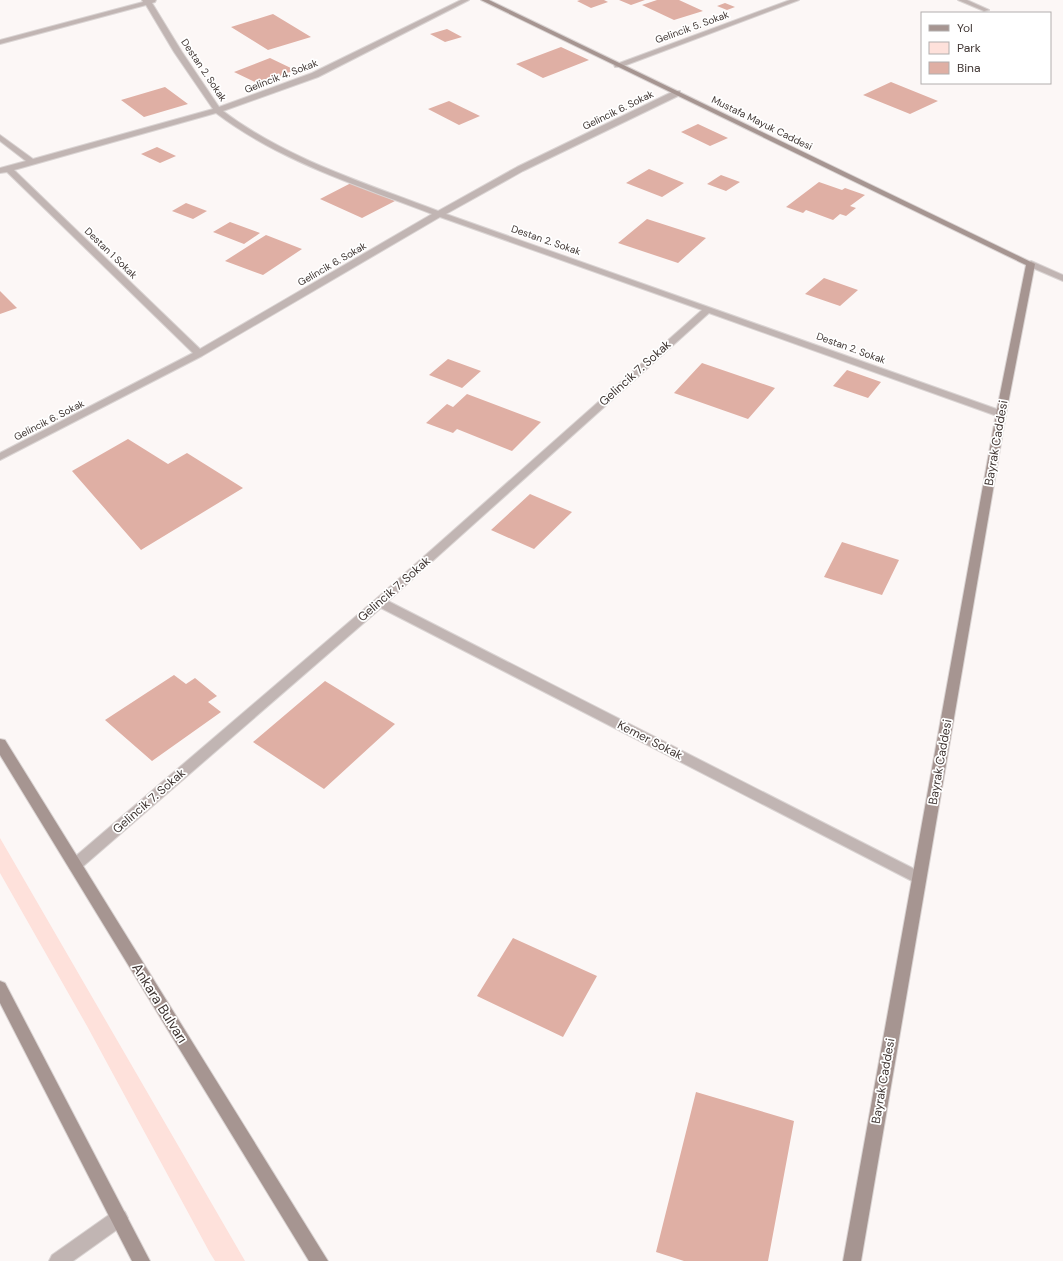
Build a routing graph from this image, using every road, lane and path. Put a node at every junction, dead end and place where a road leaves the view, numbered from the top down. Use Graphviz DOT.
graph roads {
  1 [pos="466,0"];
  2 [pos="484,0"];
  3 [pos="796,0"];
  4 [pos="961,0"];
  5 [pos="150,1"];
  6 [pos="986,10"];
  7 [pos="0,42"];
  8 [pos="618,65"];
  9 [pos="677,93"];
  10 [pos="217,110"];
  11 [pos="0,137"];
  12 [pos="32,162"];
  13 [pos="4,170"];
  14 [pos="438,214"];
  15 [pos="1031,264"];
  16 [pos="1063,278"];
  17 [pos="708,308"];
  18 [pos="199,354"];
  19 [pos="1001,414"];
  20 [pos="0,457"];
  21 [pos="380,602"];
  22 [pos="0,744"];
  23 [pos="75,865"];
  24 [pos="919,878"];
  25 [pos="0,988"];
  26 [pos="119,1218"];
  27 [pos="58,1261"];
  28 [pos="141,1261"];
  29 [pos="319,1261"];
  30 [pos="852,1261"];
  1 -- 10 [label="street, Gelincik 4. Sokak"];
  2 -- 8 [label="street, Mustafa Mayuk Caddesi"];
  3 -- 8 [label="street, Gelincik 5. Sokak"];
  4 -- 6 [label="street"];
  5 -- 7 [label="street"];
  5 -- 10 [label="street, Destan 2. Sokak"];
  8 -- 9 [label="street, Mustafa Mayuk Caddesi"];
  9 -- 14 [label="street, Gelincik 6. Sokak"];
  9 -- 15 [label="street, Mustafa Mayuk Caddesi"];
  10 -- 12 [label="street, Gelincik 4. Sokak"];
  10 -- 14 [label="street, Destan 2. Sokak"];
  11 -- 12 [label="street"];
  12 -- 13 [label="street, Gelincik 4. Sokak"];
  13 -- 18 [label="street, Destan 1 Sokak"];
  14 -- 17 [label="street, Destan 2. Sokak"];
  14 -- 18 [label="street, Gelincik 6. Sokak"];
  15 -- 16 [label="street"];
  15 -- 19 [label="street, Bayrak Caddesi"];
  17 -- 19 [label="street, Destan 2. Sokak"];
  17 -- 21 [label="street, Gelincik 7. Sokak"];
  18 -- 20 [label="street, Gelincik 6. Sokak"];
  19 -- 24 [label="street, Bayrak Caddesi"];
  21 -- 23 [label="street, Gelincik 7. Sokak"];
  21 -- 24 [label="street, Kemer Sokak"];
  22 -- 23 [label="street, Ankara Bulvarı"];
  23 -- 29 [label="street, Ankara Bulvarı"];
  24 -- 30 [label="street, Bayrak Caddesi"];
  25 -- 26 [label="street"];
  26 -- 27 [label="street"];
  26 -- 28 [label="street"];
}
